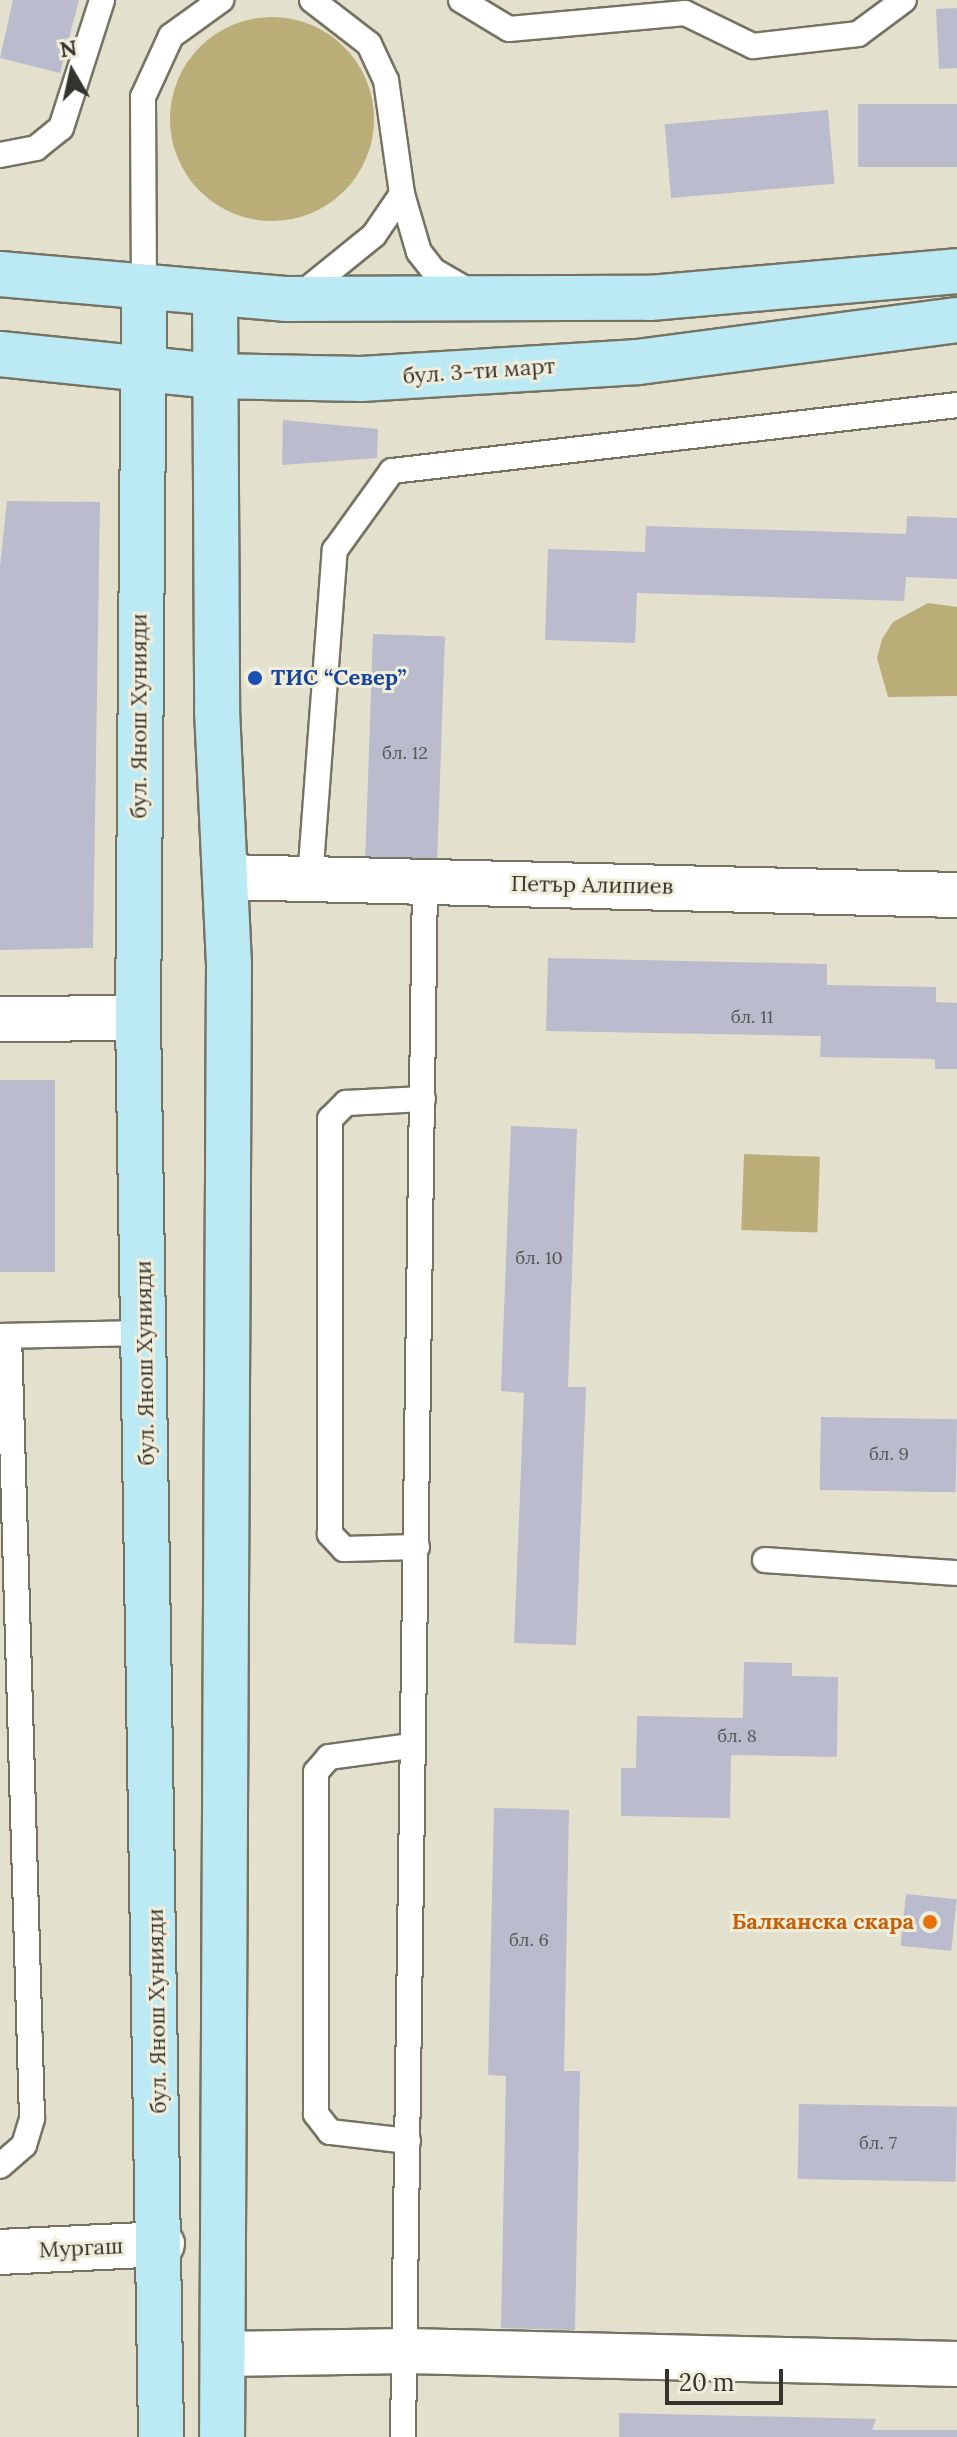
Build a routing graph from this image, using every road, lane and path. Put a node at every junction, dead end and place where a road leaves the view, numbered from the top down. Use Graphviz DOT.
graph roads {
  1 [pos="102,0"];
  2 [pos="221,0"];
  3 [pos="312,0"];
  4 [pos="461,0"];
  5 [pos="904,0"];
  6 [pos="0,155"];
  7 [pos="402,194"];
  8 [pos="957,271"];
  9 [pos="0,274"];
  10 [pos="144,290"];
  11 [pos="215,297"];
  12 [pos="493,297"];
  13 [pos="294,299"];
  14 [pos="957,320"];
  15 [pos="0,354"];
  16 [pos="143,369"];
  17 [pos="213,376"];
  18 [pos="957,405"];
  19 [pos="226,877"];
  20 [pos="310,879"];
  21 [pos="425,881"];
  22 [pos="957,895"];
  23 [pos="138,1018"];
  24 [pos="0,1019"];
  25 [pos="423,1099"];
  26 [pos="144,1333"];
  27 [pos="5,1336"];
  28 [pos="417,1547"];
  29 [pos="765,1560"];
  30 [pos="957,1573"];
  31 [pos="410,1746"];
  32 [pos="408,2141"];
  33 [pos="0,2166"];
  34 [pos="162,2244"];
  35 [pos="0,2252"];
  36 [pos="407,2351"];
  37 [pos="223,2354"];
  38 [pos="957,2364"];
  39 [pos="161,2437"];
  40 [pos="222,2437"];
  41 [pos="403,2437"];
  1 -- 6 [label="lane"];
  2 -- 10 [label="lane"];
  3 -- 7 [label="lane"];
  4 -- 5 [label="lane"];
  7 -- 12 [label="lane"];
  7 -- 13 [label="lane"];
  8 -- 12 [label="street"];
  9 -- 10 [label="street"];
  10 -- 11 [label="street"];
  10 -- 16 [label="street, бул. Янош Хунияди"];
  11 -- 13 [label="street"];
  11 -- 17 [label="street"];
  12 -- 13 [label="street"];
  14 -- 17 [label="street, бул. 3-ти март"];
  15 -- 16 [label="street, бул. 3-ти март"];
  16 -- 17 [label="street, бул. 3-ти март"];
  16 -- 23 [label="street, бул. Янош Хунияди"];
  17 -- 19 [label="street"];
  18 -- 20 [label="lane"];
  19 -- 20 [label="street, Петър Алипиев"];
  19 -- 37 [label="street"];
  20 -- 21 [label="street, Петър Алипиев"];
  21 -- 22 [label="street, Петър Алипиев"];
  21 -- 25 [label="lane"];
  23 -- 24 [label="street"];
  23 -- 26 [label="street, бул. Янош Хунияди"];
  25 -- 28 [label="lane"];
  25 -- 28 [label="lane"];
  26 -- 27 [label="lane"];
  26 -- 34 [label="street, бул. Янош Хунияди"];
  27 -- 33 [label="lane"];
  28 -- 31 [label="lane"];
  29 -- 30 [label="lane"];
  31 -- 32 [label="lane"];
  31 -- 32 [label="lane"];
  32 -- 36 [label="lane"];
  34 -- 35 [label="street, Мургаш"];
  34 -- 39 [label="street, бул. Янош Хунияди"];
  36 -- 37 [label="street"];
  36 -- 38 [label="street"];
  36 -- 41 [label="lane"];
  37 -- 40 [label="street"];
}
